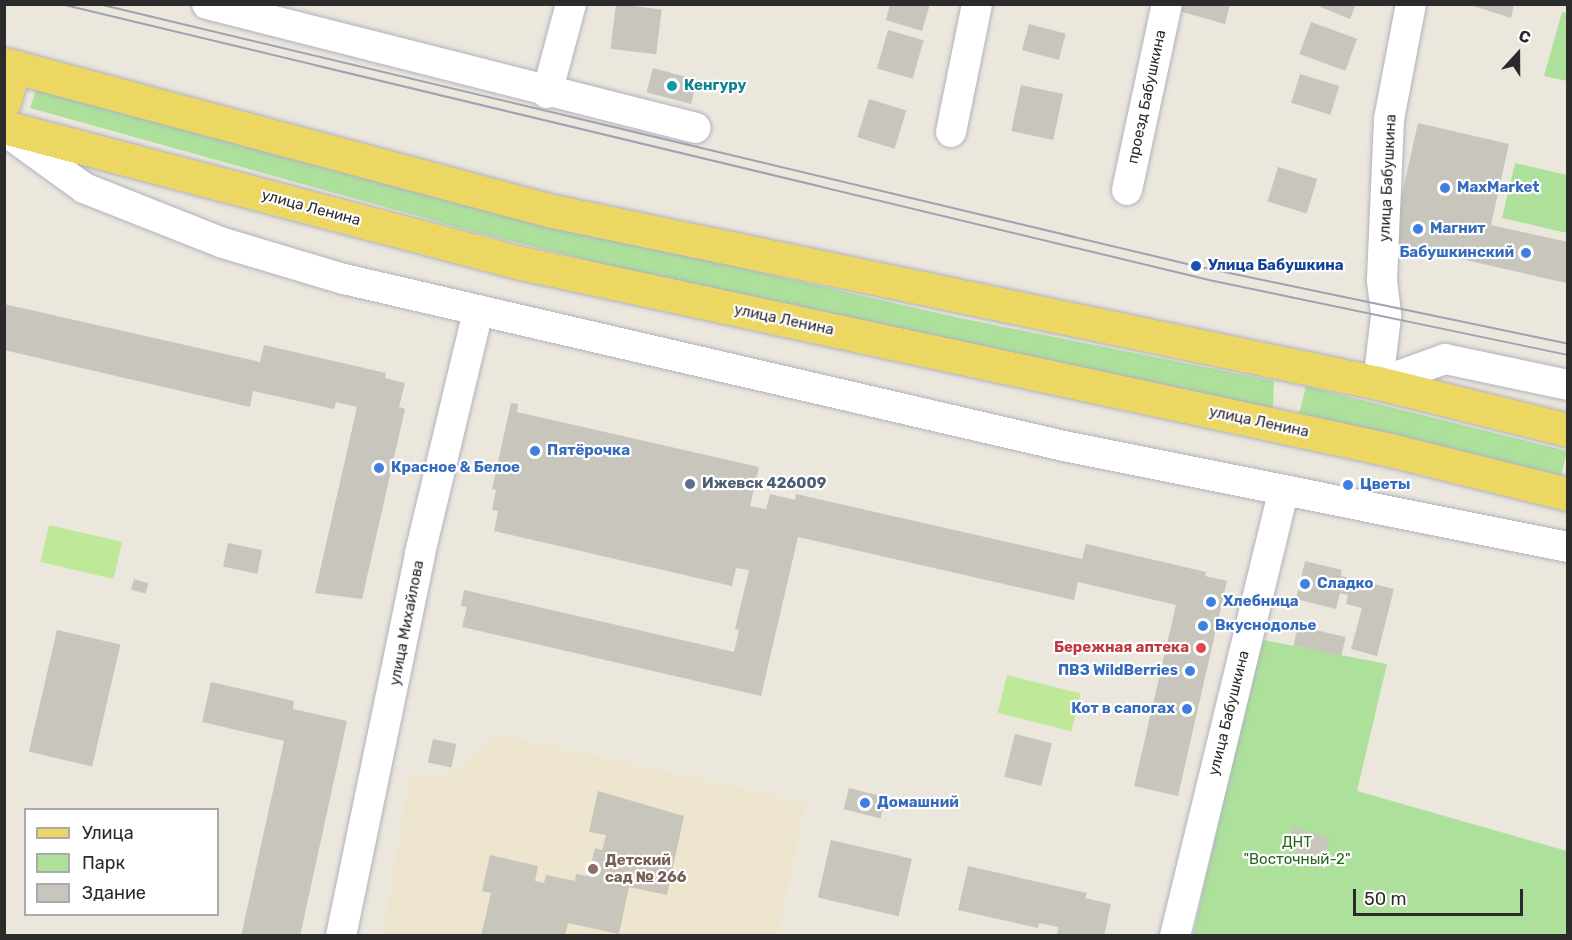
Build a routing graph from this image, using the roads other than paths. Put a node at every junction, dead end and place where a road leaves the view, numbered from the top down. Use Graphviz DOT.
graph roads {
  1 [pos="207,4"];
  2 [pos="571,4"];
  3 [pos="977,4"];
  4 [pos="1167,4"];
  5 [pos="1411,4"];
  6 [pos="243,9"];
  7 [pos="9,65"];
  8 [pos="547,93"];
  9 [pos="4,102"];
  10 [pos="4,128"];
  11 [pos="696,128"];
  12 [pos="951,132"];
  13 [pos="1127,190"];
  14 [pos="478,312"];
  15 [pos="1378,383"];
  16 [pos="1568,385"];
  17 [pos="1568,430"];
  18 [pos="1284,490"];
  19 [pos="1568,494"];
  20 [pos="1568,547"];
  21 [pos="341,936"];
  22 [pos="1175,936"];
  1 -- 6 [label="street"];
  2 -- 8 [label="street"];
  3 -- 12 [label="street"];
  4 -- 13 [label="street, проезд Бабушкина"];
  5 -- 15 [label="street, улица Бабушкина"];
  6 -- 8 [label="street"];
  7 -- 9 [label="main road"];
  7 -- 15 [label="main road"];
  8 -- 11 [label="street"];
  10 -- 14 [label="street"];
  10 -- 19 [label="main road, улица Ленина"];
  14 -- 18 [label="street"];
  14 -- 21 [label="street, улица Михайлова"];
  15 -- 16 [label="street"];
  15 -- 17 [label="main road"];
  18 -- 20 [label="street"];
  18 -- 22 [label="street, улица Бабушкина"];
}
